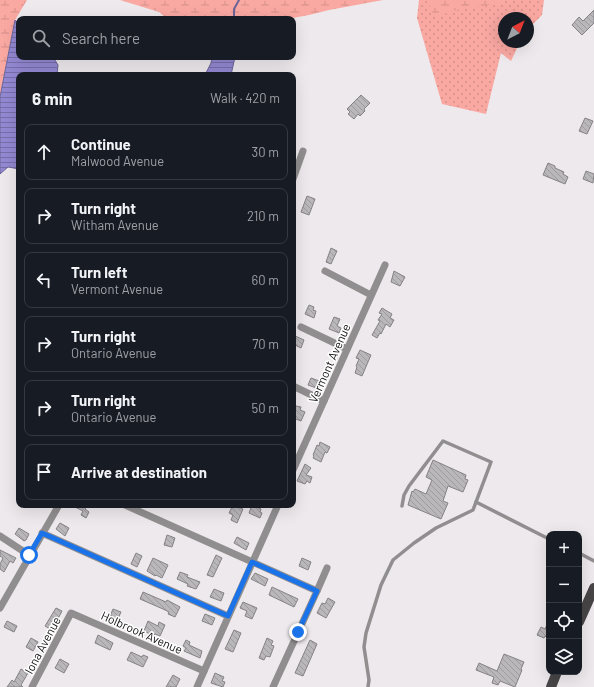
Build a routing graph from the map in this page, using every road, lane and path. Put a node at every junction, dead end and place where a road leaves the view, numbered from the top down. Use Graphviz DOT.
graph roads {
  1 [pos="303,151"];
  2 [pos="296,171"];
  3 [pos="385,265"];
  4 [pos="324,271"];
  5 [pos="371,295"];
  6 [pos="301,327"];
  7 [pos="347,349"];
  8 [pos="296,388"];
  9 [pos="324,402"];
  10 [pos="296,454"];
  11 [pos="476,502"];
  12 [pos="402,506"];
  13 [pos="56,508"];
  14 [pos="132,508"];
  15 [pos="273,508"];
  16 [pos="42,533"];
  17 [pos="0,536"];
  18 [pos="546,537"];
  19 [pos="29,555"];
  20 [pos="582,555"];
  21 [pos="594,561"];
  22 [pos="252,562"];
  23 [pos="327,568"];
  24 [pos="594,588"];
  25 [pos="317,591"];
  26 [pos="0,608"];
  27 [pos="71,613"];
  28 [pos="582,615"];
  29 [pos="228,616"];
  30 [pos="204,671"];
  31 [pos="556,675"];
  32 [pos="32,687"];
  33 [pos="197,687"];
  34 [pos="273,687"];
  35 [pos="368,687"];
  36 [pos="550,687"];
  1 -- 2 [label="street"];
  3 -- 5 [label="street, Vermont Avenue"];
  4 -- 5 [label="street"];
  5 -- 7 [label="street, Vermont Avenue"];
  6 -- 7 [label="street"];
  7 -- 9 [label="street, Vermont Avenue"];
  8 -- 9 [label="street"];
  9 -- 10 [label="street, Vermont Avenue"];
  11 -- 12 [label="lane"];
  11 -- 18 [label="lane"];
  11 -- 35 [label="lane"];
  13 -- 16 [label="street"];
  14 -- 22 [label="street"];
  15 -- 22 [label="street"];
  16 -- 19 [label="street"];
  16 -- 29 [label="street"];
  17 -- 19 [label="street"];
  19 -- 26 [label="street"];
  20 -- 21 [label="lane"];
  22 -- 25 [label="street"];
  22 -- 29 [label="street"];
  23 -- 25 [label="street"];
  24 -- 28 [label="main road"];
  25 -- 34 [label="street"];
  27 -- 30 [label="street, Holbrook Avenue"];
  27 -- 32 [label="street, Iona Avenue"];
  29 -- 30 [label="street"];
  30 -- 33 [label="street"];
  31 -- 36 [label="main road"];
}
